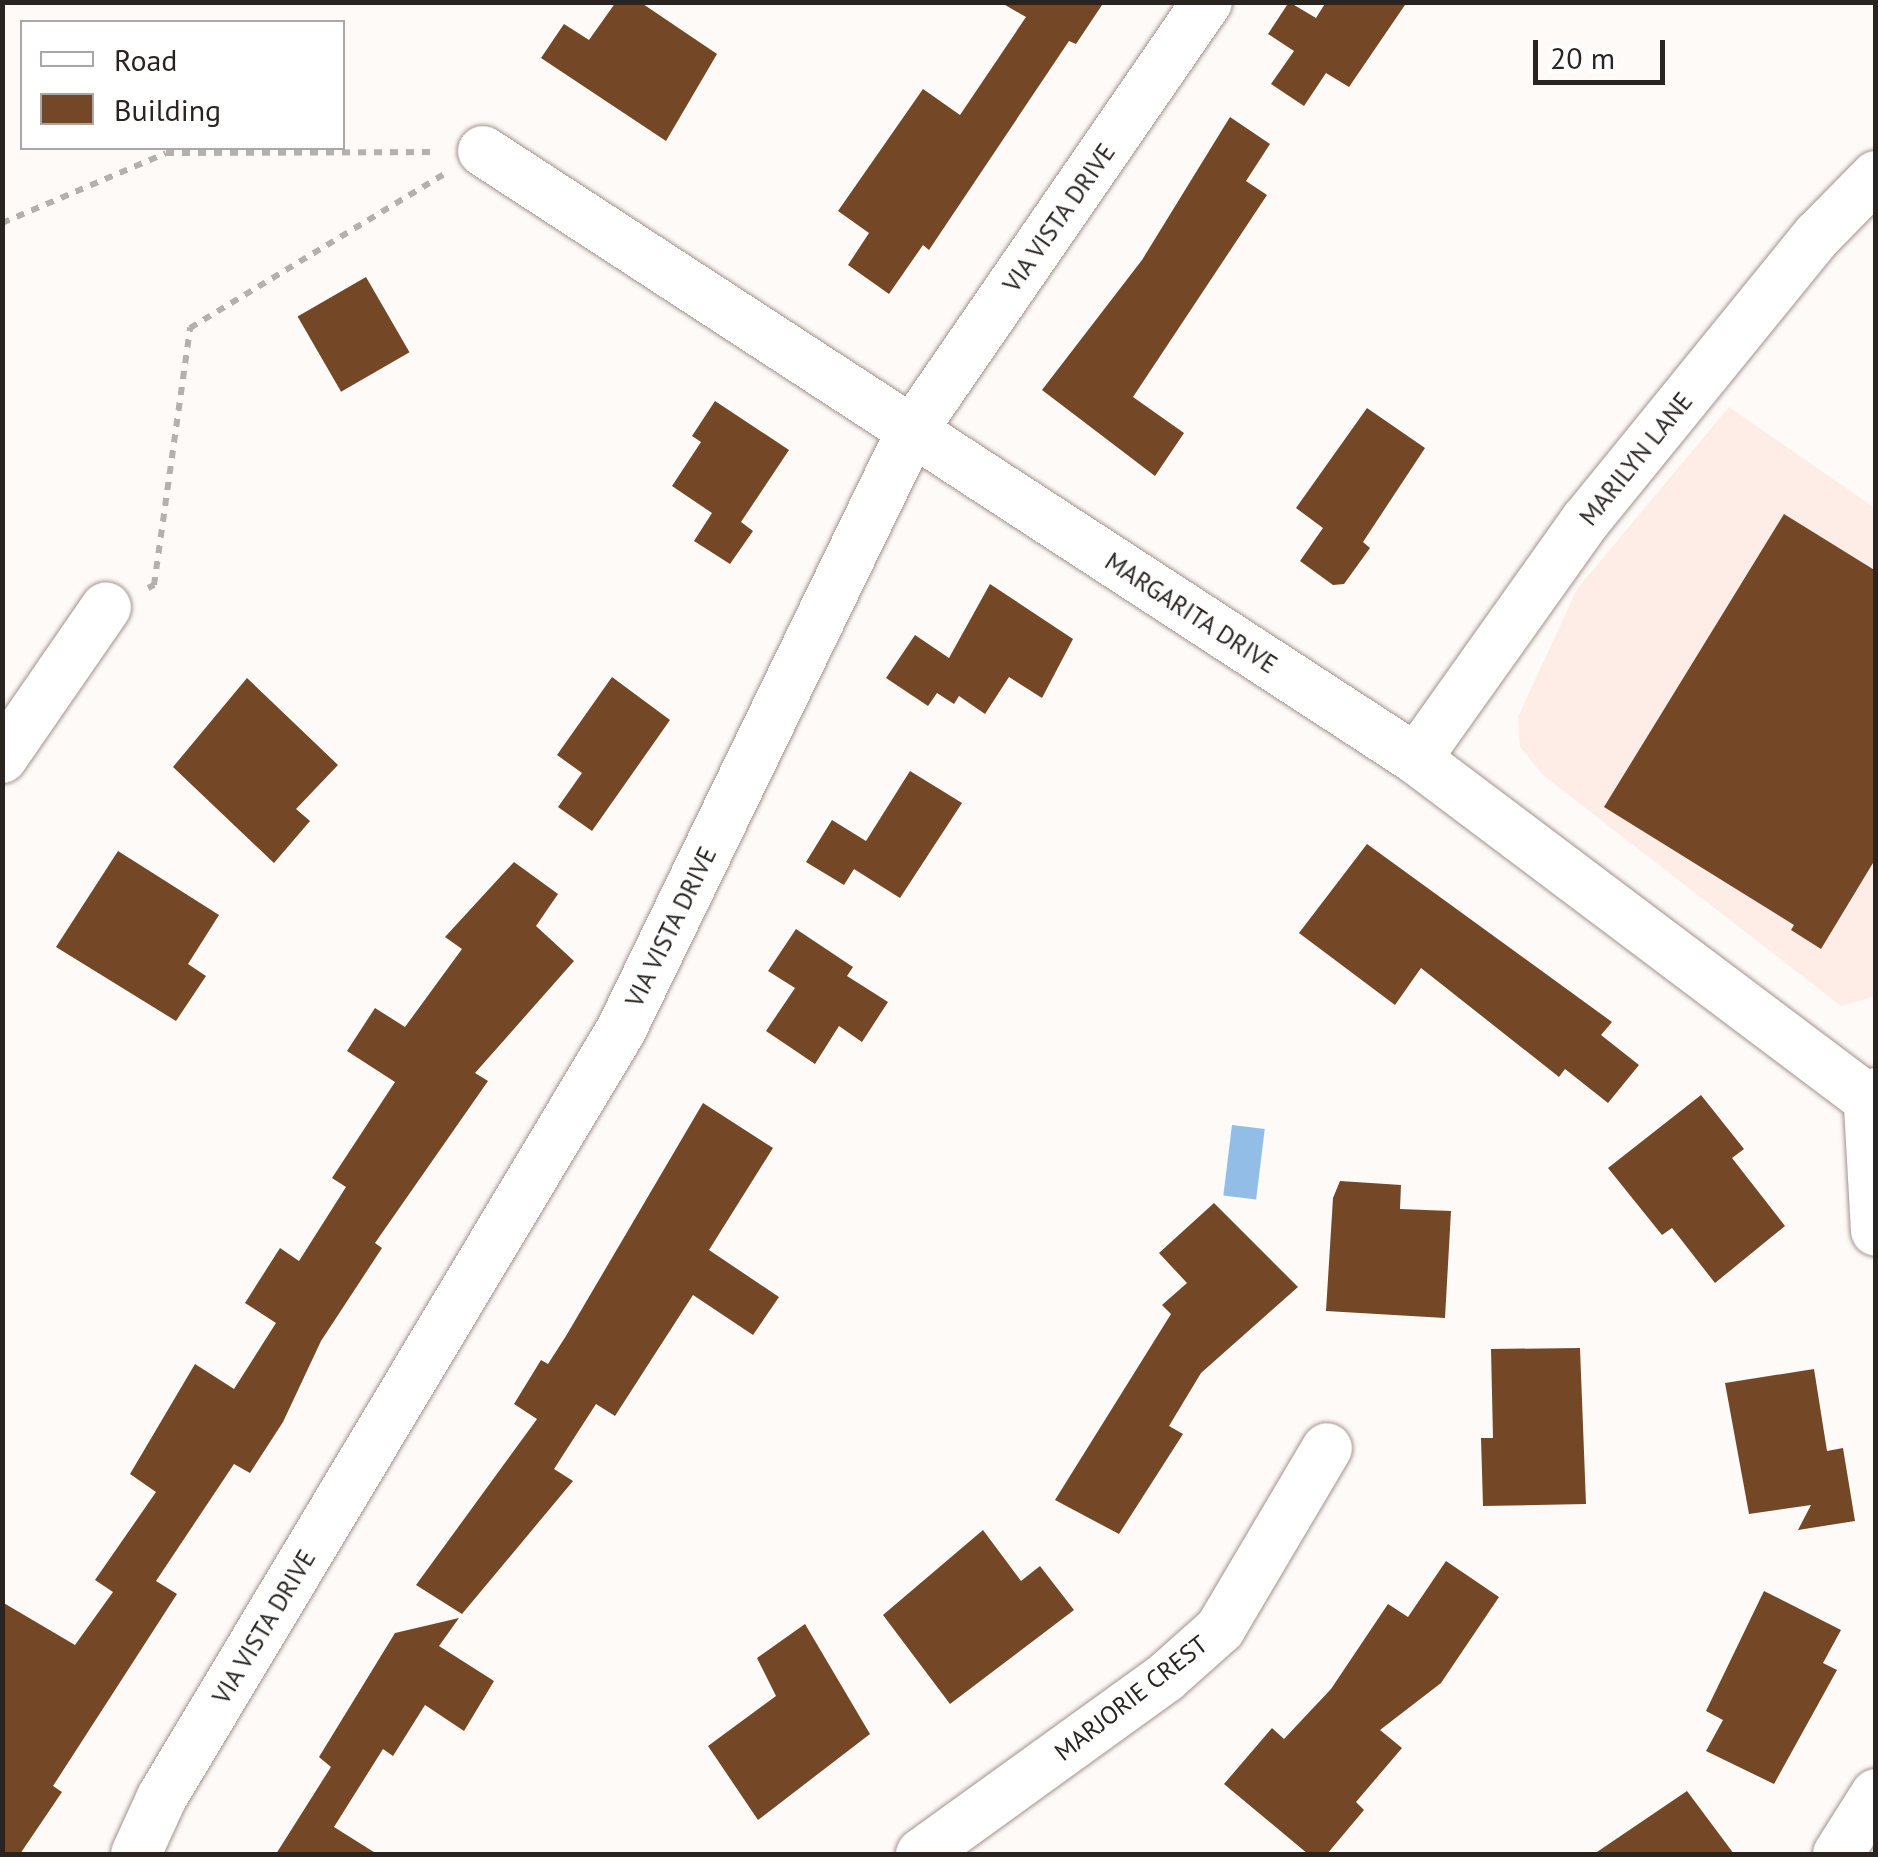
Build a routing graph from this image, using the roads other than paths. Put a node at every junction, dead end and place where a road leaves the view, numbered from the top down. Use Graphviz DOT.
graph roads {
  1 [pos="1207,2"];
  2 [pos="483,151"];
  3 [pos="1876,176"];
  4 [pos="911,432"];
  5 [pos="106,607"];
  6 [pos="2,758"];
  7 [pos="1416,759"];
  8 [pos="1873,1101"];
  9 [pos="1876,1231"];
  10 [pos="1327,1448"];
  11 [pos="1876,1794"];
  12 [pos="136,1854"];
  13 [pos="921,1854"];
  14 [pos="1838,1854"];
  1 -- 4 [label="street, VIA VISTA DRIVE"];
  2 -- 4 [label="street, MARGARITA DRIVE"];
  3 -- 7 [label="street, MARILYN LANE"];
  4 -- 7 [label="street, MARGARITA DRIVE"];
  4 -- 12 [label="street, VIA VISTA DRIVE"];
  5 -- 6 [label="street"];
  7 -- 8 [label="street, MARGARITA DRIVE"];
  8 -- 9 [label="street"];
  10 -- 13 [label="street, MARJORIE CREST"];
  11 -- 14 [label="street"];
}
